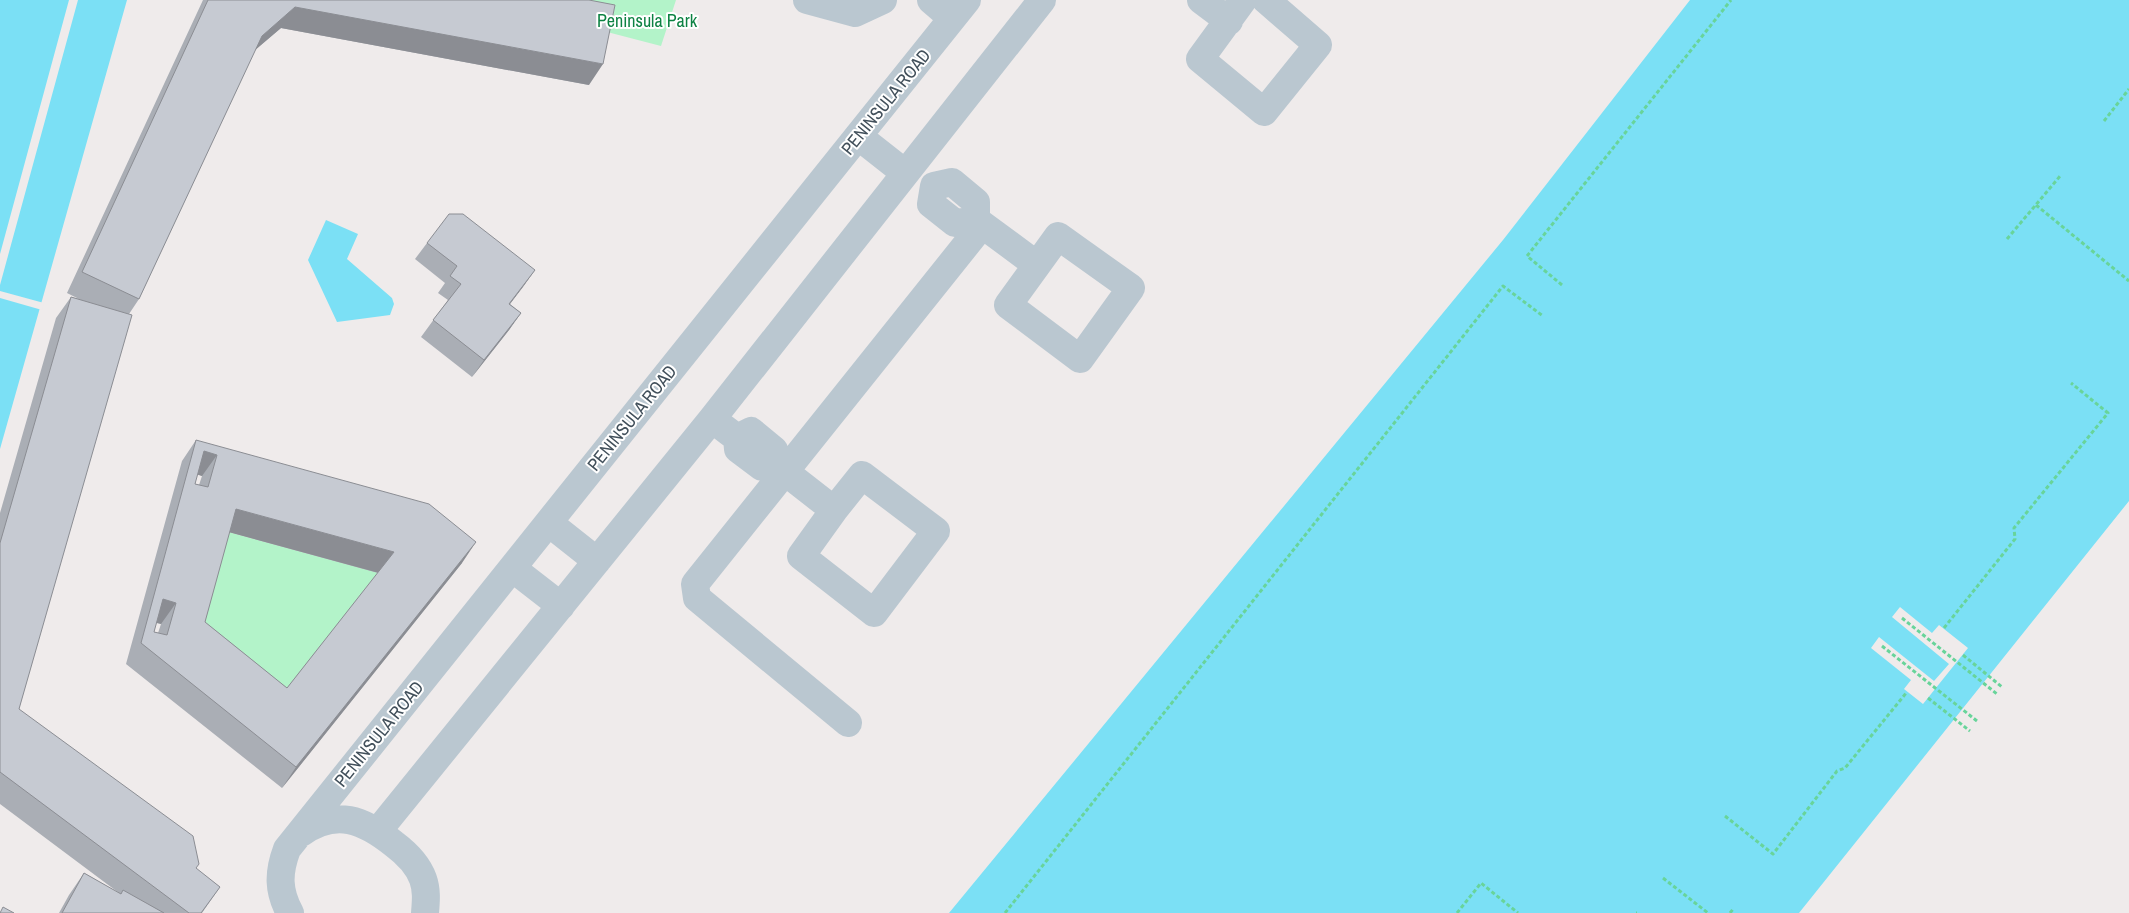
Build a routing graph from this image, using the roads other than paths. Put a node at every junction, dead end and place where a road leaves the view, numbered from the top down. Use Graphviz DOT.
graph roads {
  1 [pos="807,0"];
  2 [pos="883,0"];
  3 [pos="931,0"];
  4 [pos="1042,0"];
  5 [pos="1201,0"];
  6 [pos="1266,0"];
  7 [pos="959,9"];
  8 [pos="1236,10"];
  9 [pos="858,136"];
  10 [pos="908,170"];
  11 [pos="979,222"];
  12 [pos="1037,265"];
  13 [pos="712,419"];
  14 [pos="781,468"];
  15 [pos="834,510"];
  16 [pos="549,522"];
  17 [pos="597,560"];
  18 [pos="512,568"];
  19 [pos="561,606"];
  20 [pos="848,723"];
  21 [pos="378,831"];
  22 [pos="298,836"];
  23 [pos="290,913"];
  24 [pos="425,913"];
  1 -- 2 [label="street"];
  3 -- 7 [label="street"];
  4 -- 10 [label="street"];
  5 -- 8 [label="street"];
  6 -- 8 [label="street"];
  7 -- 9 [label="street, PENINSULA ROAD"];
  9 -- 10 [label="street"];
  9 -- 16 [label="street, PENINSULA ROAD"];
  10 -- 11 [label="street"];
  10 -- 13 [label="street"];
  11 -- 12 [label="street"];
  11 -- 14 [label="street"];
  12 -- 12 [label="street"];
  13 -- 14 [label="street"];
  13 -- 17 [label="street"];
  14 -- 15 [label="street"];
  14 -- 20 [label="street"];
  15 -- 15 [label="street"];
  16 -- 17 [label="street"];
  16 -- 18 [label="street, PENINSULA ROAD"];
  17 -- 19 [label="street"];
  18 -- 19 [label="street"];
  18 -- 22 [label="street, PENINSULA ROAD"];
  19 -- 21 [label="street"];
  21 -- 22 [label="street, PENINSULA ROAD"];
  21 -- 24 [label="street, PENINSULA ROAD"];
  22 -- 23 [label="street, PENINSULA ROAD"];
}
